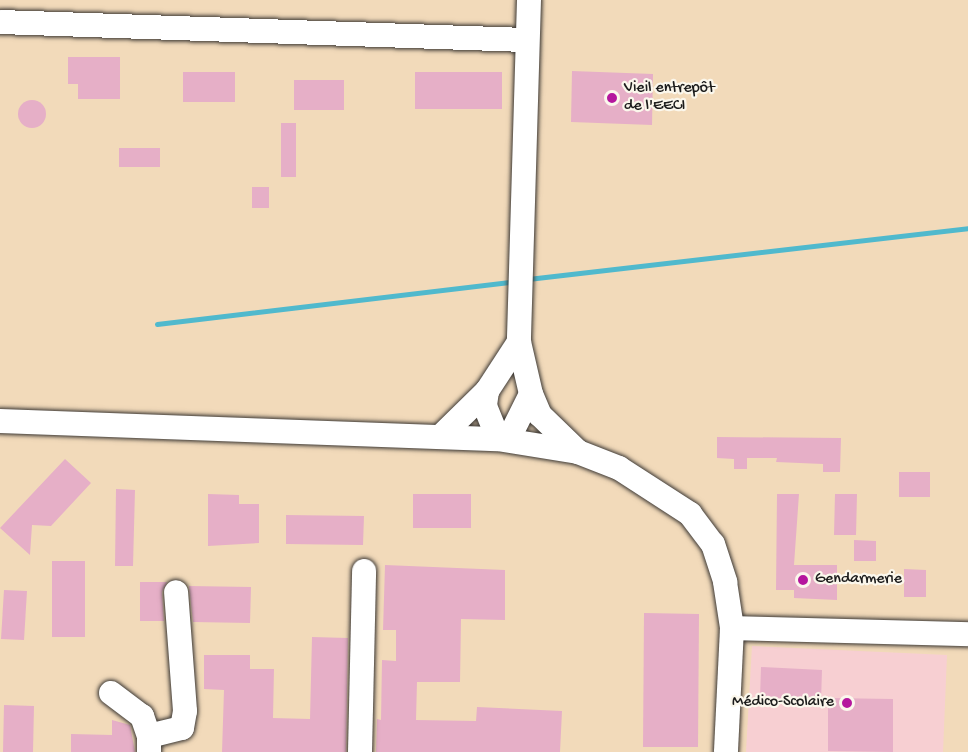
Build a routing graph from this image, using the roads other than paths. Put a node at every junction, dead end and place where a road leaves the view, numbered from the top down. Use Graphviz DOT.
graph roads {
  1 [pos="529,0"];
  2 [pos="0,22"];
  3 [pos="527,40"];
  4 [pos="519,342"];
  5 [pos="487,391"];
  6 [pos="531,394"];
  7 [pos="0,421"];
  8 [pos="440,437"];
  9 [pos="498,439"];
  10 [pos="578,452"];
  11 [pos="364,571"];
  12 [pos="176,592"];
  13 [pos="732,628"];
  14 [pos="968,634"];
  15 [pos="111,693"];
  16 [pos="149,744"];
  17 [pos="360,752"];
  18 [pos="726,752"];
  1 -- 3 [label="street"];
  2 -- 3 [label="street"];
  3 -- 4 [label="street"];
  4 -- 5 [label="street"];
  4 -- 6 [label="street"];
  5 -- 8 [label="street"];
  5 -- 9 [label="street"];
  6 -- 9 [label="street"];
  6 -- 10 [label="street"];
  7 -- 8 [label="street"];
  8 -- 9 [label="street"];
  9 -- 10 [label="street"];
  10 -- 13 [label="street"];
  11 -- 17 [label="street"];
  12 -- 16 [label="street"];
  13 -- 14 [label="street"];
  13 -- 18 [label="street"];
  15 -- 16 [label="street"];
}
